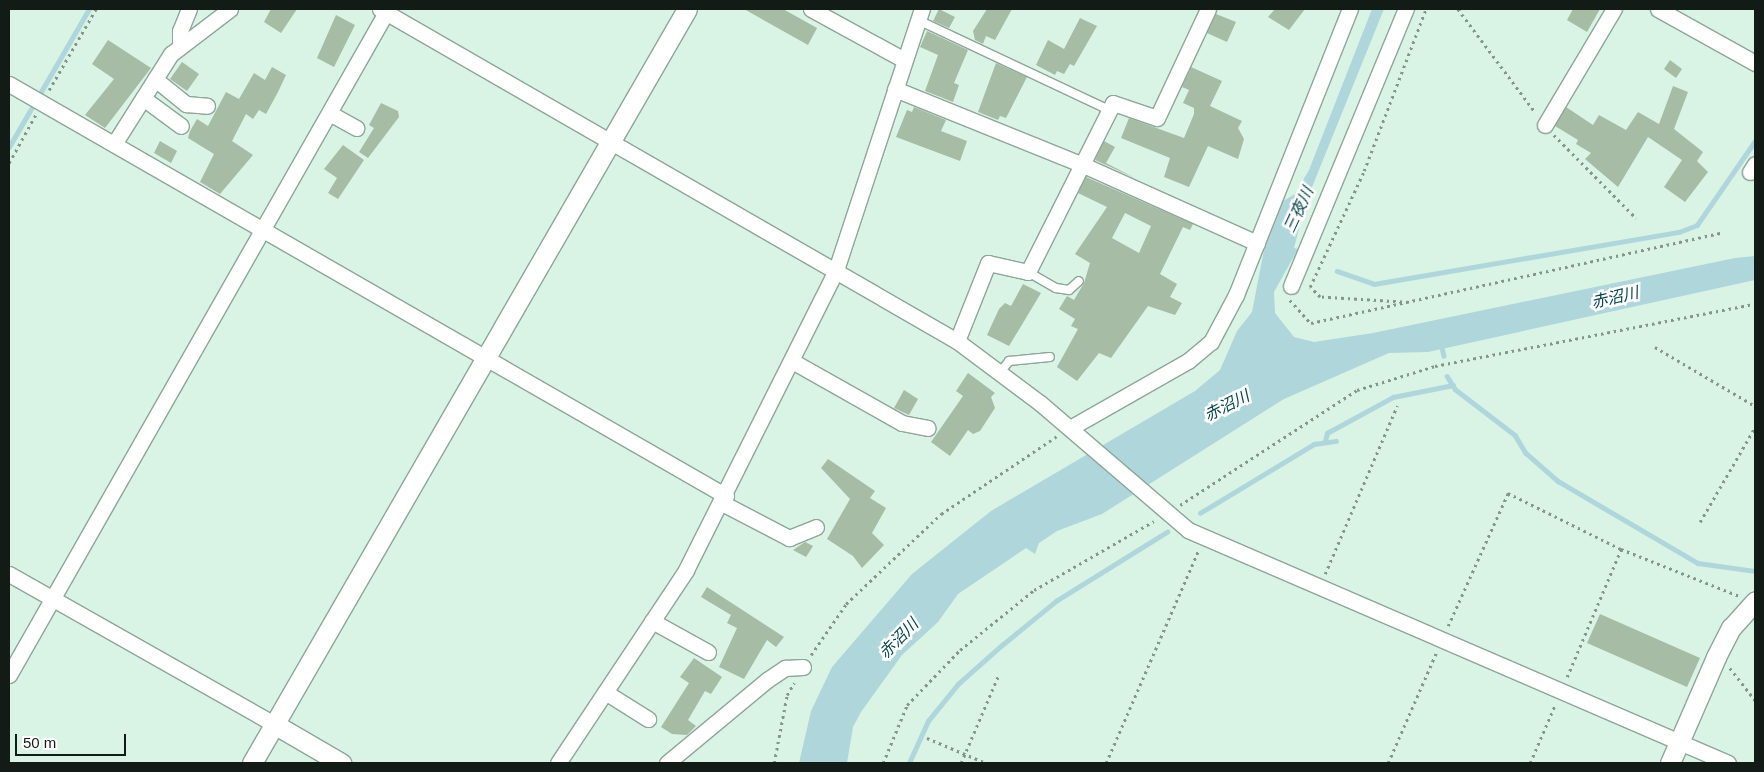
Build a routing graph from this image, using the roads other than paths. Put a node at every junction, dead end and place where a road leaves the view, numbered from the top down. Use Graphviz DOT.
graph roads {
  1 [pos="189,9"];
  2 [pos="230,9"];
  3 [pos="687,9"];
  4 [pos="812,9"];
  5 [pos="1208,9"];
  6 [pos="1350,9"];
  7 [pos="1406,9"];
  8 [pos="1614,9"];
  9 [pos="1658,9"];
  10 [pos="385,10"];
  11 [pos="920,15"];
  12 [pos="180,47"];
  13 [pos="904,60"];
  14 [pos="1755,64"];
  15 [pos="155,79"];
  16 [pos="9,84"];
  17 [pos="895,89"];
  18 [pos="143,98"];
  19 [pos="207,106"];
  20 [pos="1109,110"];
  21 [pos="331,114"];
  22 [pos="1545,125"];
  23 [pos="181,126"];
  24 [pos="356,128"];
  25 [pos="610,143"];
  26 [pos="114,144"];
  27 [pos="1081,164"];
  28 [pos="265,231"];
  29 [pos="1257,243"];
  30 [pos="1028,272"];
  31 [pos="835,273"];
  32 [pos="1079,281"];
  33 [pos="1291,286"];
  34 [pos="956,341"];
  35 [pos="1050,357"];
  36 [pos="486,358"];
  37 [pos="792,361"];
  38 [pos="1001,371"];
  39 [pos="928,428"];
  40 [pos="1070,428"];
  41 [pos="724,499"];
  42 [pos="816,528"];
  43 [pos="9,574"];
  44 [pos="53,598"];
  45 [pos="1755,602"];
  46 [pos="652,621"];
  47 [pos="708,652"];
  48 [pos="803,666"];
  49 [pos="9,675"];
  50 [pos="605,692"];
  51 [pos="648,719"];
  52 [pos="274,724"];
  53 [pos="1678,744"];
  54 [pos="564,761"];
  55 [pos="252,763"];
  56 [pos="341,763"];
  57 [pos="667,763"];
  58 [pos="1670,763"];
  59 [pos="1728,763"];
  1 -- 12 [label="street"];
  2 -- 12 [label="street"];
  3 -- 25 [label="street"];
  4 -- 13 [label="street"];
  5 -- 20 [label="street"];
  6 -- 29 [label="street"];
  7 -- 33 [label="street"];
  8 -- 22 [label="street"];
  9 -- 14 [label="street"];
  10 -- 21 [label="street"];
  10 -- 25 [label="street"];
  11 -- 13 [label="street"];
  11 -- 20 [label="lane"];
  12 -- 15 [label="street"];
  13 -- 17 [label="street"];
  15 -- 18 [label="street"];
  15 -- 19 [label="street"];
  16 -- 26 [label="street"];
  17 -- 27 [label="street"];
  17 -- 31 [label="street"];
  18 -- 23 [label="street"];
  18 -- 26 [label="street"];
  20 -- 27 [label="street"];
  21 -- 24 [label="street"];
  21 -- 28 [label="street"];
  25 -- 31 [label="street"];
  25 -- 36 [label="street"];
  26 -- 28 [label="street"];
  27 -- 29 [label="street"];
  27 -- 30 [label="street"];
  28 -- 36 [label="street"];
  28 -- 44 [label="street"];
  29 -- 40 [label="street"];
  30 -- 32 [label="lane"];
  30 -- 34 [label="street"];
  31 -- 34 [label="street"];
  31 -- 37 [label="street"];
  34 -- 38 [label="street"];
  35 -- 38 [label="lane"];
  36 -- 41 [label="street"];
  36 -- 52 [label="street"];
  37 -- 39 [label="street"];
  37 -- 41 [label="street"];
  38 -- 40 [label="street"];
  40 -- 53 [label="street"];
  41 -- 42 [label="street"];
  41 -- 46 [label="street"];
  43 -- 44 [label="street"];
  44 -- 49 [label="street"];
  44 -- 52 [label="street"];
  45 -- 53 [label="street"];
  46 -- 47 [label="street"];
  46 -- 50 [label="street"];
  48 -- 57 [label="street"];
  50 -- 51 [label="street"];
  50 -- 54 [label="street"];
  52 -- 55 [label="street"];
  52 -- 56 [label="street"];
  53 -- 58 [label="street"];
  53 -- 59 [label="street"];
}
